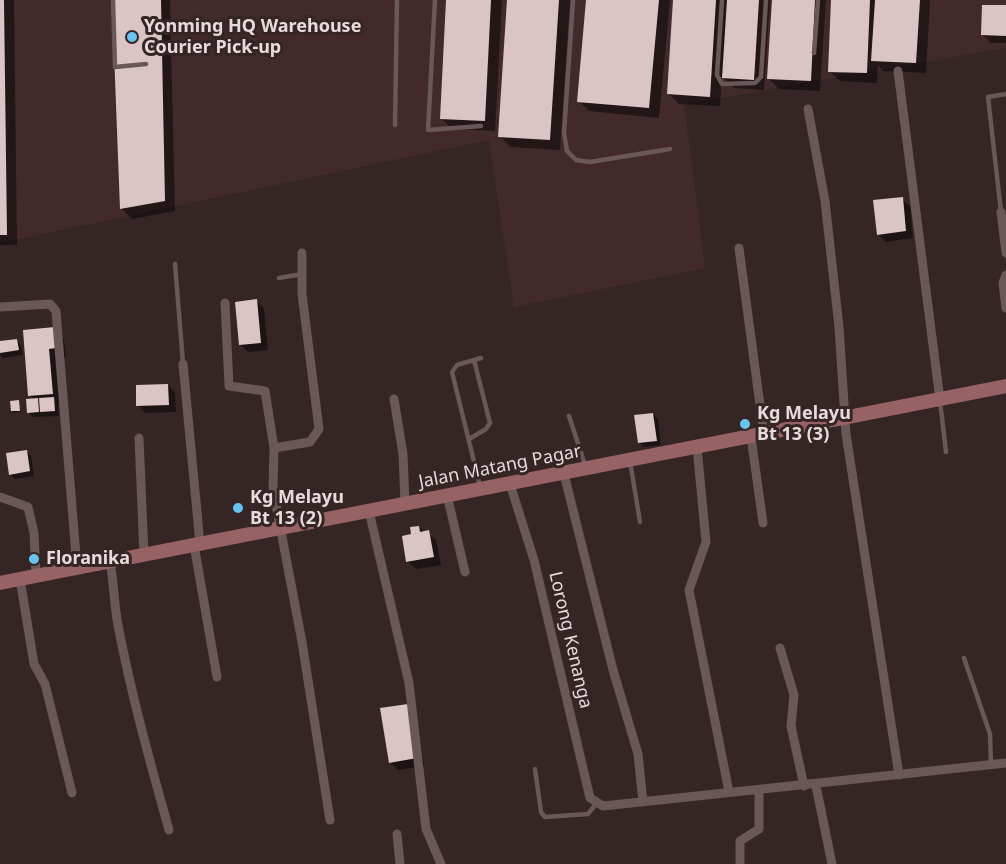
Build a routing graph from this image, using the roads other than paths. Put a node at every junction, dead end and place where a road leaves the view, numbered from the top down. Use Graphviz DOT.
graph roads {
  1 [pos="113,0"];
  2 [pos="397,0"];
  3 [pos="435,0"];
  4 [pos="573,0"];
  5 [pos="722,0"];
  6 [pos="766,0"];
  7 [pos="818,0"];
  8 [pos="814,53"];
  9 [pos="146,64"];
  10 [pos="898,70"];
  11 [pos="1006,94"];
  12 [pos="808,109"];
  13 [pos="395,124"];
  14 [pos="481,126"];
  15 [pos="670,149"];
  16 [pos="1001,212"];
  17 [pos="739,248"];
  18 [pos="302,253"];
  19 [pos="1006,253"];
  20 [pos="175,264"];
  21 [pos="302,274"];
  22 [pos="1006,275"];
  23 [pos="279,278"];
  24 [pos="225,303"];
  25 [pos="0,308"];
  26 [pos="1006,308"];
  27 [pos="481,358"];
  28 [pos="474,360"];
  29 [pos="183,364"];
  30 [pos="1006,390"];
  31 [pos="394,399"];
  32 [pos="940,400"];
  33 [pos="570,416"];
  34 [pos="847,418"];
  35 [pos="758,436"];
  36 [pos="139,438"];
  37 [pos="469,439"];
  38 [pos="697,447"];
  39 [pos="273,448"];
  40 [pos="946,452"];
  41 [pos="630,461"];
  42 [pos="586,470"];
  43 [pos="564,474"];
  44 [pos="510,484"];
  45 [pos="481,489"];
  46 [pos="447,495"];
  47 [pos="0,497"];
  48 [pos="405,503"];
  49 [pos="369,511"];
  50 [pos="640,522"];
  51 [pos="763,523"];
  52 [pos="279,528"];
  53 [pos="197,544"];
  54 [pos="144,555"];
  55 [pos="110,562"];
  56 [pos="77,568"];
  57 [pos="465,572"];
  58 [pos="36,576"];
  59 [pos="20,579"];
  60 [pos="0,583"];
  61 [pos="780,648"];
  62 [pos="964,658"];
  63 [pos="217,677"];
  64 [pos="1006,763"];
  65 [pos="991,765"];
  66 [pos="535,769"];
  67 [pos="899,775"];
  68 [pos="804,786"];
  69 [pos="816,786"];
  70 [pos="759,790"];
  71 [pos="729,792"];
  72 [pos="72,793"];
  73 [pos="643,802"];
  74 [pos="596,804"];
  75 [pos="330,819"];
  76 [pos="169,830"];
  77 [pos="397,834"];
  78 [pos="400,864"];
  79 [pos="441,864"];
  80 [pos="740,864"];
  81 [pos="832,864"];
  1 -- 9 [label="lane"];
  2 -- 13 [label="lane"];
  3 -- 14 [label="lane"];
  4 -- 15 [label="lane"];
  5 -- 6 [label="lane"];
  7 -- 8 [label="lane"];
  10 -- 32 [label="street"];
  11 -- 16 [label="lane"];
  12 -- 34 [label="street"];
  16 -- 19 [label="street"];
  17 -- 35 [label="street"];
  18 -- 21 [label="street"];
  20 -- 29 [label="lane"];
  21 -- 23 [label="lane"];
  21 -- 39 [label="street"];
  22 -- 26 [label="street"];
  24 -- 39 [label="street"];
  25 -- 56 [label="street"];
  27 -- 28 [label="lane"];
  28 -- 37 [label="lane"];
  28 -- 37 [label="lane"];
  29 -- 53 [label="street"];
  30 -- 32 [label="main road, Jalan Matang Pagar"];
  31 -- 48 [label="street"];
  32 -- 34 [label="main road, Jalan Matang Pagar"];
  32 -- 40 [label="lane"];
  33 -- 42 [label="lane"];
  34 -- 35 [label="main road, Jalan Matang Pagar"];
  34 -- 67 [label="street"];
  35 -- 38 [label="main road, Jalan Matang Pagar"];
  35 -- 51 [label="street"];
  36 -- 54 [label="street"];
  37 -- 45 [label="lane"];
  38 -- 41 [label="main road, Jalan Matang Pagar"];
  38 -- 71 [label="street"];
  39 -- 52 [label="street"];
  41 -- 42 [label="main road, Jalan Matang Pagar"];
  41 -- 50 [label="lane"];
  42 -- 43 [label="main road, Jalan Matang Pagar"];
  43 -- 44 [label="main road, Jalan Matang Pagar"];
  43 -- 73 [label="street"];
  44 -- 45 [label="main road, Jalan Matang Pagar"];
  44 -- 74 [label="street, Lorong Kenanga"];
  45 -- 46 [label="main road, Jalan Matang Pagar"];
  46 -- 48 [label="main road, Jalan Matang Pagar"];
  46 -- 57 [label="street"];
  47 -- 58 [label="street"];
  48 -- 49 [label="main road, Jalan Matang Pagar"];
  49 -- 52 [label="main road, Jalan Matang Pagar"];
  49 -- 79 [label="street"];
  52 -- 53 [label="main road, Jalan Matang Pagar"];
  52 -- 75 [label="street"];
  53 -- 54 [label="main road, Jalan Matang Pagar"];
  53 -- 63 [label="street"];
  54 -- 55 [label="main road, Jalan Matang Pagar"];
  55 -- 56 [label="main road, Jalan Matang Pagar"];
  55 -- 76 [label="street"];
  56 -- 58 [label="main road, Jalan Matang Pagar"];
  58 -- 59 [label="main road, Jalan Matang Pagar"];
  59 -- 60 [label="main road, Jalan Matang Pagar"];
  59 -- 72 [label="street"];
  61 -- 68 [label="street"];
  62 -- 65 [label="lane"];
  64 -- 65 [label="street"];
  65 -- 67 [label="street"];
  66 -- 74 [label="lane"];
  67 -- 69 [label="street"];
  68 -- 69 [label="street"];
  68 -- 70 [label="street"];
  69 -- 81 [label="street"];
  70 -- 71 [label="street"];
  70 -- 80 [label="street"];
  71 -- 73 [label="street"];
  73 -- 74 [label="street"];
  77 -- 78 [label="street"];
}
